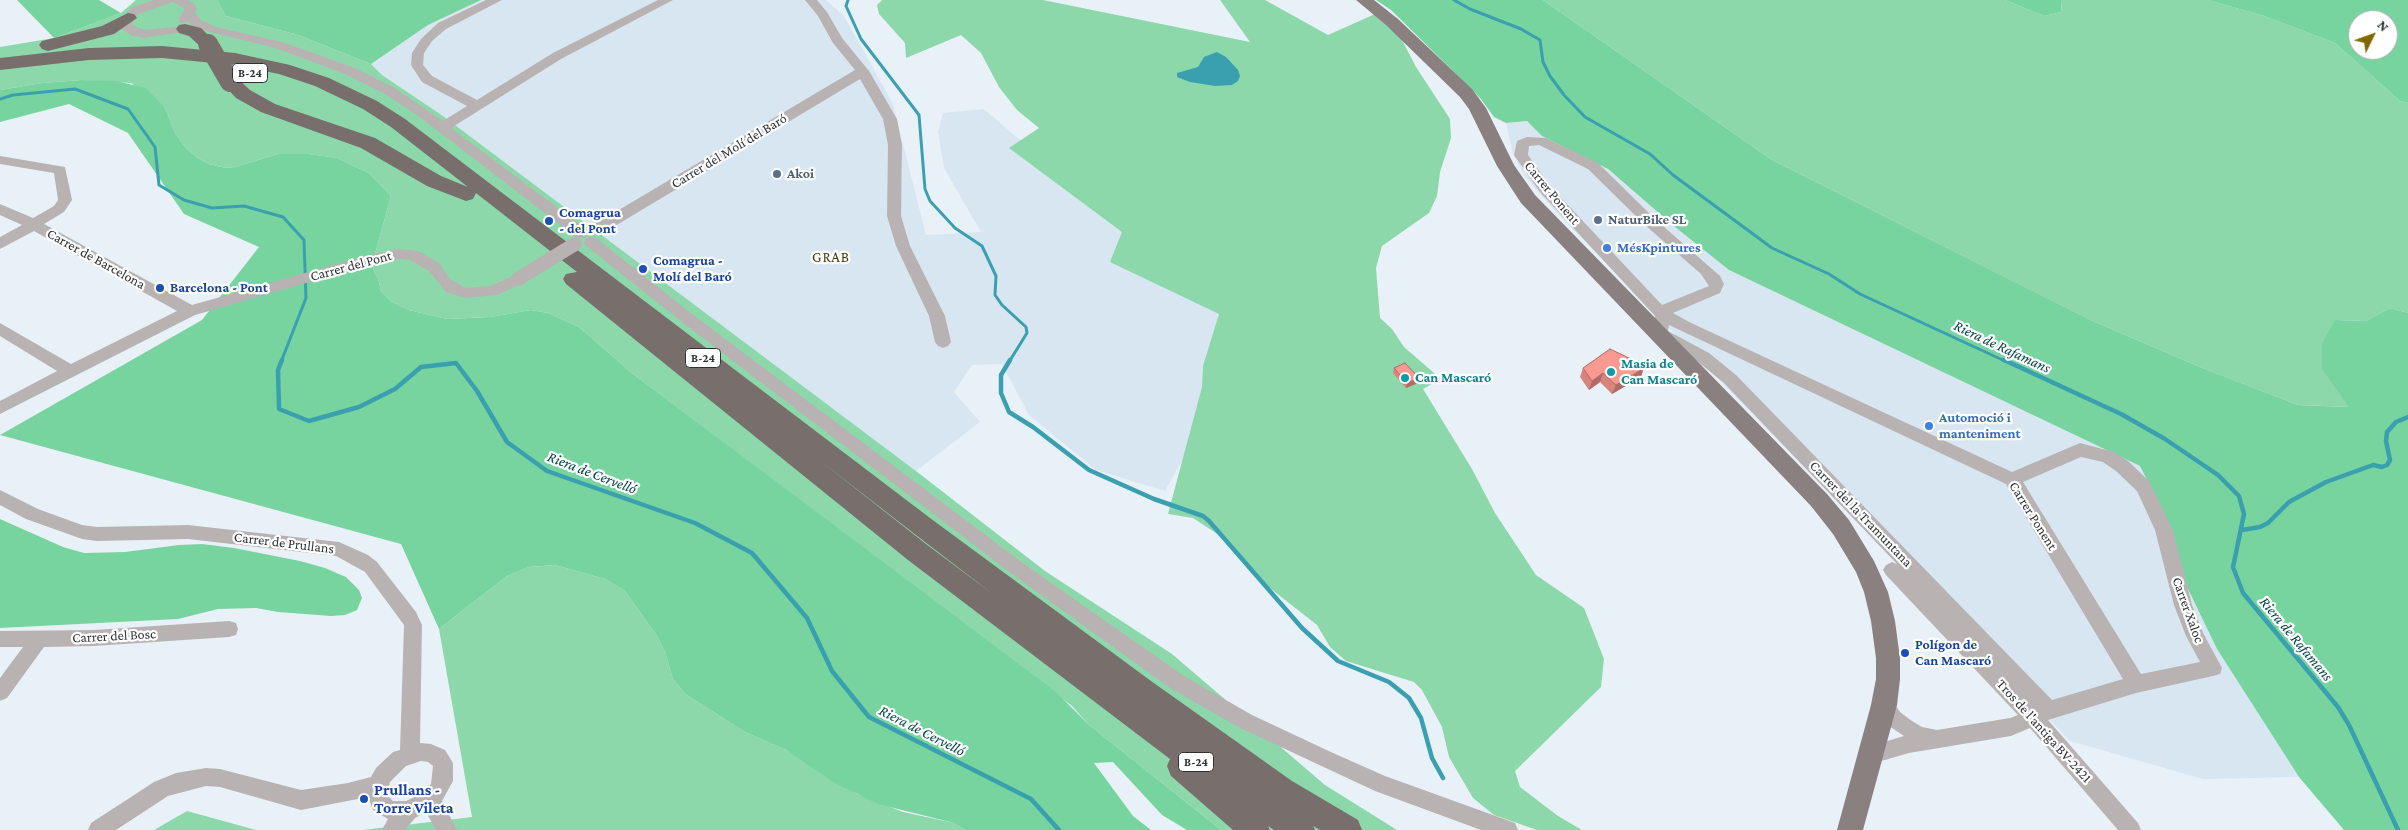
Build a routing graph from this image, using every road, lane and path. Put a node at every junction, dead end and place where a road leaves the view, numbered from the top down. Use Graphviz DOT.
graph roads {
  1 [pos="178,0"];
  2 [pos="496,0"];
  3 [pos="667,0"];
  4 [pos="811,0"];
  5 [pos="1364,0"];
  6 [pos="164,1"];
  7 [pos="130,9"];
  8 [pos="187,21"];
  9 [pos="165,30"];
  10 [pos="210,37"];
  11 [pos="0,55"];
  12 [pos="0,64"];
  13 [pos="862,71"];
  14 [pos="0,73"];
  15 [pos="478,106"];
  16 [pos="443,127"];
  17 [pos="0,160"];
  18 [pos="466,194"];
  19 [pos="0,209"];
  20 [pos="33,224"];
  21 [pos="584,239"];
  22 [pos="0,244"];
  23 [pos="190,311"];
  24 [pos="1662,324"];
  25 [pos="0,329"];
  26 [pos="943,342"];
  27 [pos="1736,350"];
  28 [pos="70,371"];
  29 [pos="1730,379"];
  30 [pos="0,408"];
  31 [pos="2012,479"];
  32 [pos="0,498"];
  33 [pos="1892,570"];
  34 [pos="229,629"];
  35 [pos="0,639"];
  36 [pos="39,639"];
  37 [pos="2136,684"];
  38 [pos="1098,688"];
  39 [pos="0,692"];
  40 [pos="1884,705"];
  41 [pos="2042,714"];
  42 [pos="1944,739"];
  43 [pos="410,754"];
  44 [pos="1871,755"];
  45 [pos="378,785"];
  46 [pos="430,800"];
  47 [pos="408,811"];
  48 [pos="98,830"];
  49 [pos="392,830"];
  50 [pos="447,830"];
  51 [pos="1255,830"];
  52 [pos="1300,830"];
  53 [pos="1347,830"];
  54 [pos="1508,830"];
  55 [pos="1850,830"];
  56 [pos="2132,830"];
  1 -- 8 [label="street"];
  2 -- 15 [label="street"];
  3 -- 15 [label="street"];
  4 -- 13 [label="street"];
  5 -- 24 [label="main road"];
  6 -- 7 [label="street"];
  7 -- 9 [label="street"];
  7 -- 11 [label="highway"];
  8 -- 9 [label="street"];
  8 -- 10 [label="highway"];
  10 -- 16 [label="street"];
  10 -- 18 [label="highway, bridge"];
  12 -- 53 [label="highway, B-24"];
  13 -- 21 [label="street, Carrer del Molí del Baró"];
  13 -- 26 [label="street"];
  14 -- 18 [label="highway, B-24"];
  15 -- 16 [label="street"];
  16 -- 21 [label="street"];
  17 -- 20 [label="street"];
  18 -- 38 [label="highway, B-24"];
  19 -- 20 [label="street, Carrer de Barcelona"];
  20 -- 22 [label="street"];
  20 -- 23 [label="street, Carrer de Barcelona"];
  21 -- 23 [label="street, Carrer del Pont, bridge"];
  21 -- 54 [label="street"];
  23 -- 28 [label="street"];
  24 -- 24 [label="street, Carrer Ponent"];
  24 -- 27 [label="street, Carrer Ponent"];
  24 -- 29 [label="street, Carrer del la Tramuntana"];
  24 -- 40 [label="main road"];
  25 -- 28 [label="street"];
  27 -- 29 [label="street"];
  27 -- 31 [label="street, Carrer Ponent"];
  28 -- 30 [label="street"];
  29 -- 41 [label="street, Carrer del la Tramuntana"];
  31 -- 37 [label="street, Carrer Ponent"];
  31 -- 37 [label="street, Carrer Xaloc"];
  32 -- 43 [label="street, Carrer de Prullans"];
  33 -- 41 [label="street, Tros de l'antiga BV-2421"];
  34 -- 36 [label="street, Carrer del Bosc"];
  35 -- 36 [label="street, Carrer del Bosc"];
  36 -- 39 [label="street"];
  37 -- 41 [label="street, Carrer Xaloc"];
  38 -- 51 [label="highway"];
  38 -- 52 [label="highway, B-24"];
  40 -- 42 [label="street, Carrer Xaloc"];
  40 -- 44 [label="main road"];
  41 -- 42 [label="street, Carrer Xaloc"];
  41 -- 56 [label="street, Tros de l'antiga BV-2421"];
  42 -- 44 [label="street, Carrer Xaloc"];
  43 -- 45 [label="street"];
  43 -- 46 [label="street"];
  44 -- 55 [label="main road"];
  45 -- 47 [label="street"];
  45 -- 48 [label="street"];
  46 -- 47 [label="street"];
  46 -- 50 [label="street"];
  47 -- 49 [label="street"];
}
